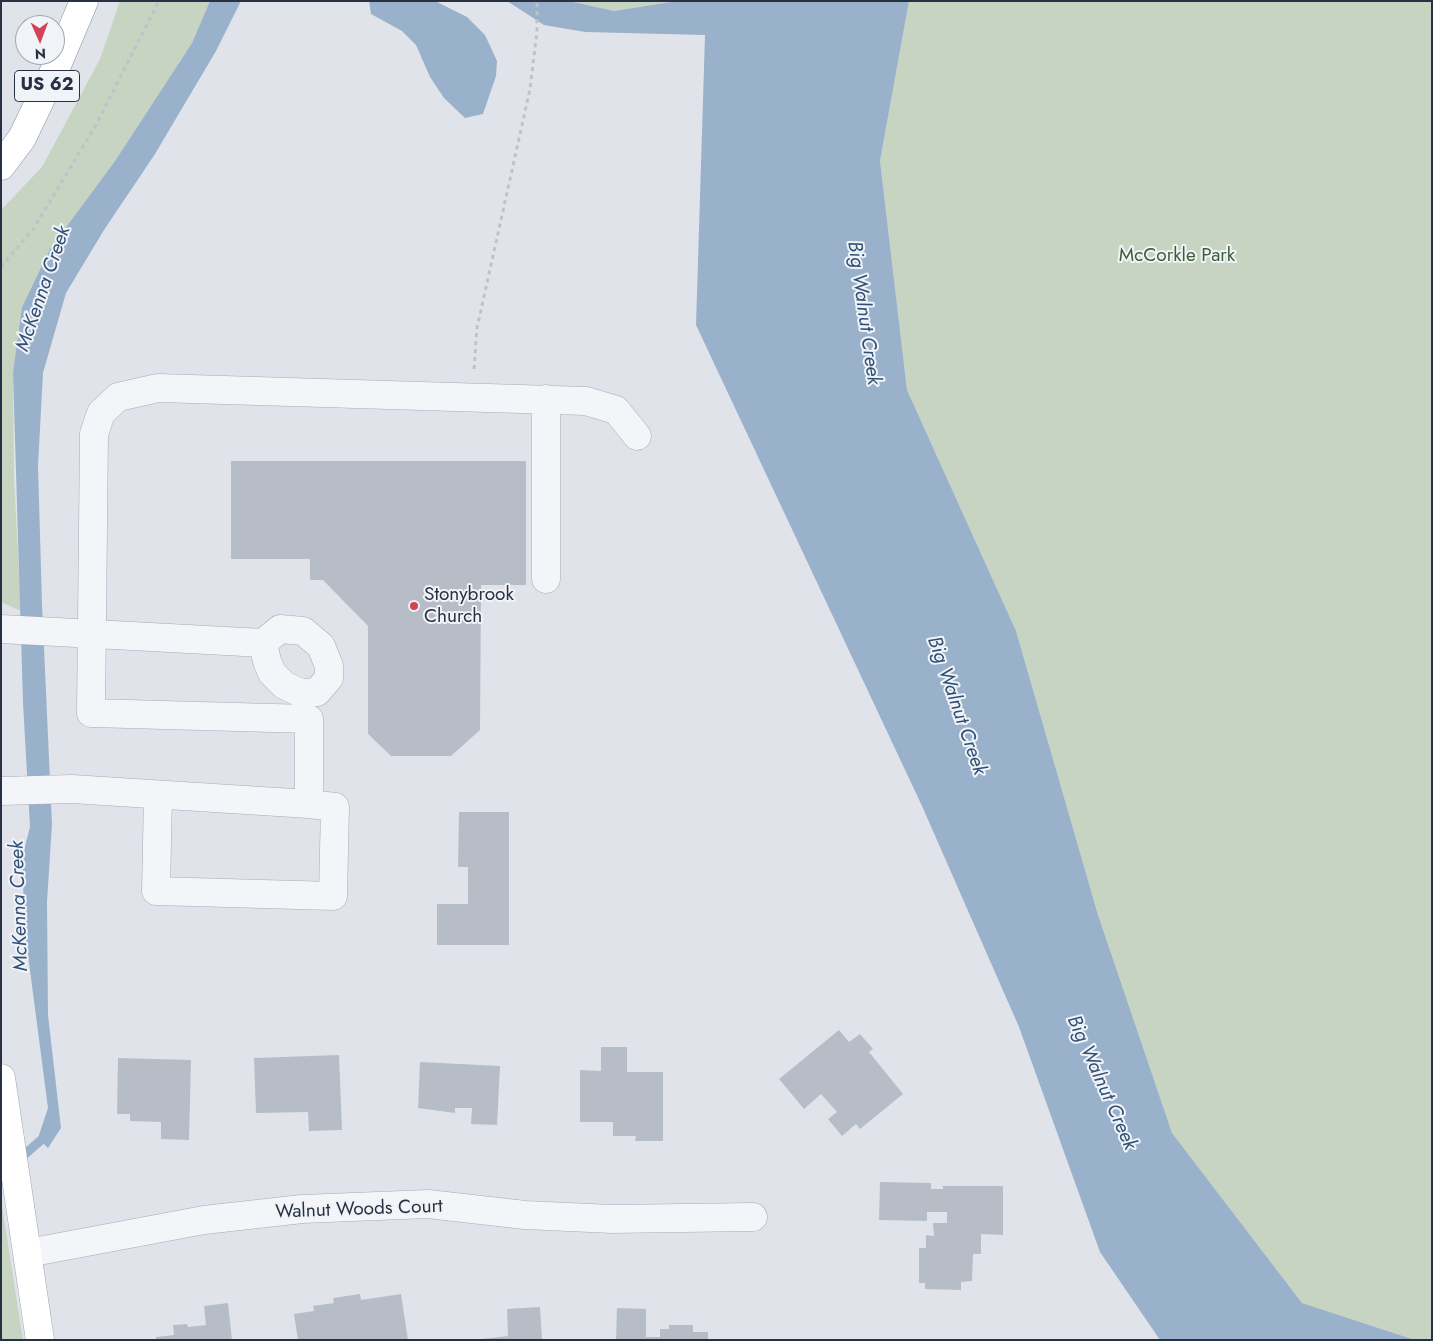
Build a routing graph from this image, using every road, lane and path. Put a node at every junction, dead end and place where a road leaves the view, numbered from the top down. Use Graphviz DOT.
graph roads {
  1 [pos="84,1"];
  2 [pos="159,1"];
  3 [pos="537,1"];
  4 [pos="1,166"];
  5 [pos="1,267"];
  6 [pos="472,397"];
  7 [pos="546,399"];
  8 [pos="637,436"];
  9 [pos="546,579"];
  10 [pos="3,629"];
  11 [pos="93,634"];
  12 [pos="264,643"];
  13 [pos="5,791"];
  14 [pos="158,795"];
  15 [pos="309,804"];
  16 [pos="1,1078"];
  17 [pos="1,1082"];
  18 [pos="753,1217"];
  19 [pos="28,1253"];
  20 [pos="40,1340"];
  1 -- 4 [label="main road, US 62"];
  2 -- 5 [label="path"];
  3 -- 6 [label="path"];
  6 -- 7 [label="street"];
  6 -- 11 [label="street"];
  7 -- 8 [label="street"];
  7 -- 9 [label="street"];
  10 -- 11 [label="street"];
  11 -- 12 [label="street"];
  11 -- 15 [label="street"];
  13 -- 14 [label="street"];
  14 -- 15 [label="street"];
  14 -- 15 [label="street"];
  16 -- 17 [label="main road"];
  17 -- 19 [label="main road"];
  18 -- 19 [label="street, Walnut Woods Court"];
  19 -- 20 [label="main road"];
}
